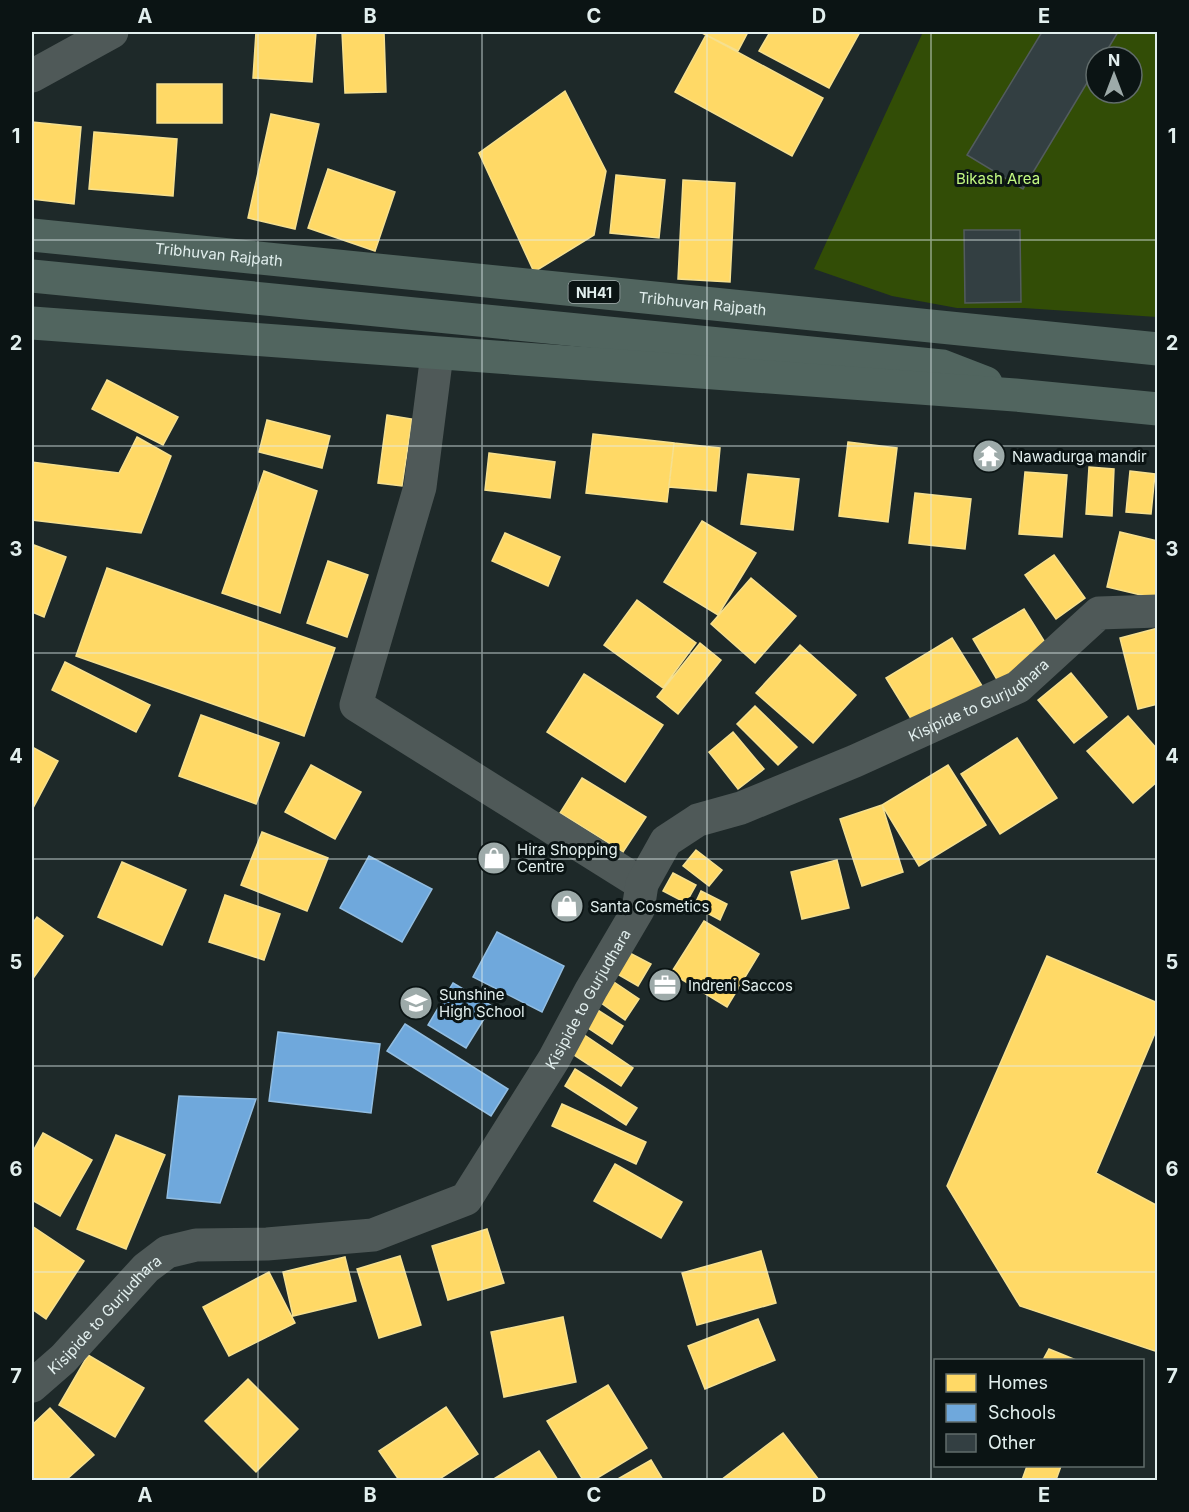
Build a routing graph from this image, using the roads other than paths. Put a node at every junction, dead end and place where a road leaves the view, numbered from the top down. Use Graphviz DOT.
graph roads {
  1 [pos="112,32"];
  2 [pos="32,76"];
  3 [pos="32,235"];
  4 [pos="32,276"];
  5 [pos="32,323"];
  6 [pos="1158,349"];
  7 [pos="437,354"];
  8 [pos="1015,395"];
  9 [pos="1158,409"];
  10 [pos="1158,611"];
  11 [pos="642,884"];
  12 [pos="32,1386"];
  1 -- 2 [label="street"];
  3 -- 6 [label="highway, Tribhuvan Rajpath / NH41"];
  4 -- 8 [label="highway"];
  5 -- 7 [label="highway"];
  7 -- 8 [label="highway"];
  7 -- 11 [label="street"];
  8 -- 9 [label="highway"];
  10 -- 11 [label="street, Kisipide to Gurjudhara"];
  11 -- 12 [label="street, Kisipide to Gurjudhara"];
}
